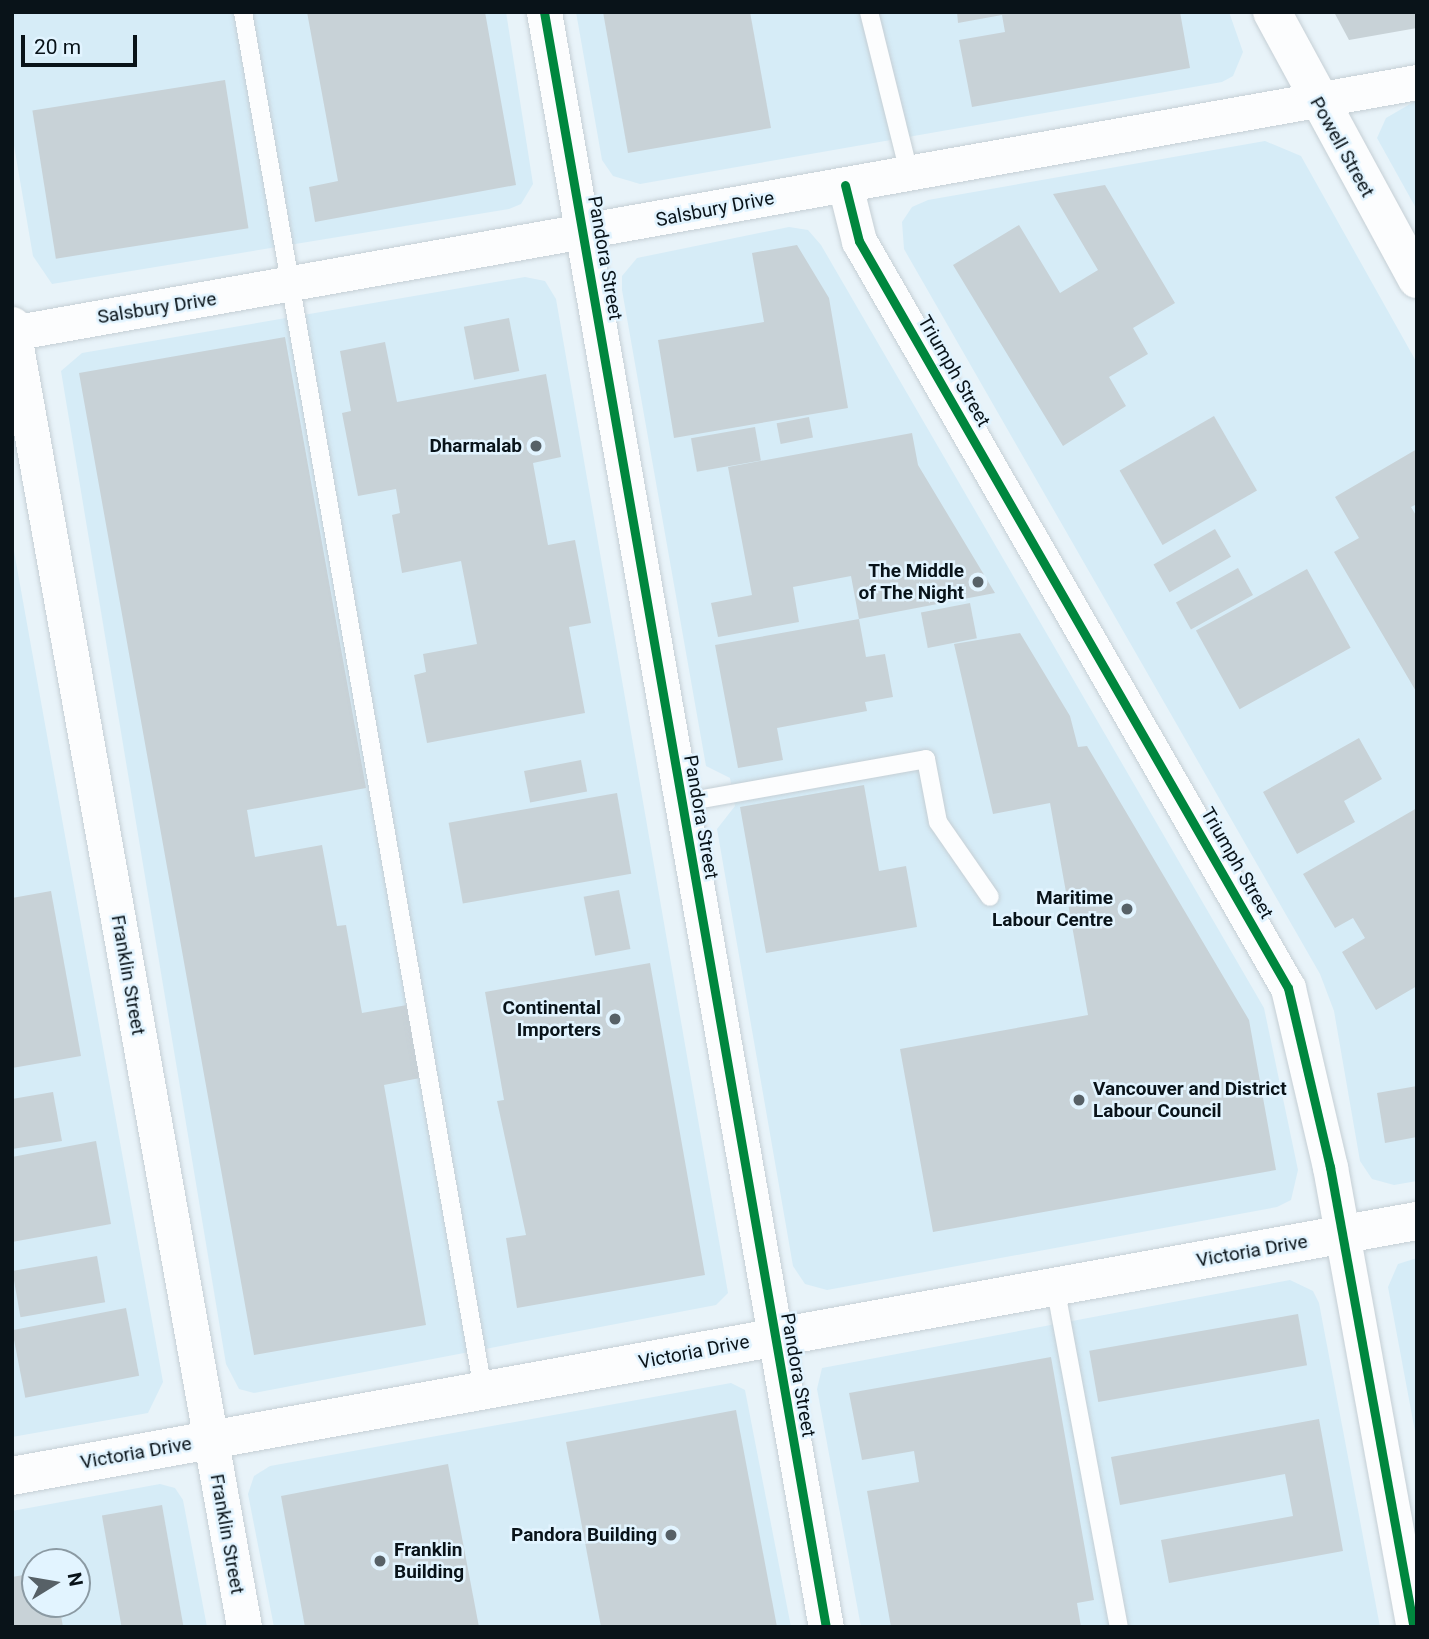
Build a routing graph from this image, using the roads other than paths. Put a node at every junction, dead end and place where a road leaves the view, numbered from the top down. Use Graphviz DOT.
graph roads {
  1 [pos="243,12"];
  2 [pos="544,12"];
  3 [pos="869,12"];
  4 [pos="1272,12"];
  5 [pos="1417,82"];
  6 [pos="1314,99"];
  7 [pos="909,173"];
  8 [pos="845,185"];
  9 [pos="583,233"];
  10 [pos="1417,279"];
  11 [pos="290,286"];
  12 [pos="13,330"];
  13 [pos="680,803"];
  14 [pos="990,897"];
  15 [pos="1417,1221"];
  16 [pos="1342,1234"];
  17 [pos="1055,1286"];
  18 [pos="773,1336"];
  19 [pos="483,1390"];
  20 [pos="210,1440"];
  21 [pos="12,1476"];
  22 [pos="244,1627"];
  23 [pos="826,1627"];
  24 [pos="1119,1627"];
  25 [pos="1414,1627"];
  1 -- 11 [label="lane"];
  2 -- 9 [label="street, Pandora Street"];
  3 -- 7 [label="lane"];
  4 -- 6 [label="street, Powell Street"];
  5 -- 6 [label="street, Salsbury Drive"];
  6 -- 7 [label="street, Salsbury Drive"];
  6 -- 10 [label="street, Powell Street"];
  7 -- 8 [label="street, Salsbury Drive"];
  8 -- 9 [label="street, Salsbury Drive"];
  8 -- 16 [label="street, Triumph Street"];
  9 -- 11 [label="street, Salsbury Drive"];
  9 -- 13 [label="street, Pandora Street"];
  11 -- 12 [label="street, Salsbury Drive"];
  11 -- 19 [label="lane"];
  12 -- 20 [label="street, Franklin Street"];
  13 -- 14 [label="lane"];
  13 -- 18 [label="street, Pandora Street"];
  15 -- 16 [label="street, Victoria Drive"];
  16 -- 17 [label="street, Victoria Drive"];
  16 -- 25 [label="street, Triumph Street"];
  17 -- 18 [label="street, Victoria Drive"];
  17 -- 24 [label="lane"];
  18 -- 19 [label="street, Victoria Drive"];
  18 -- 23 [label="street, Pandora Street"];
  19 -- 20 [label="street, Victoria Drive"];
  20 -- 21 [label="street, Victoria Drive"];
  20 -- 22 [label="street, Franklin Street"];
}
